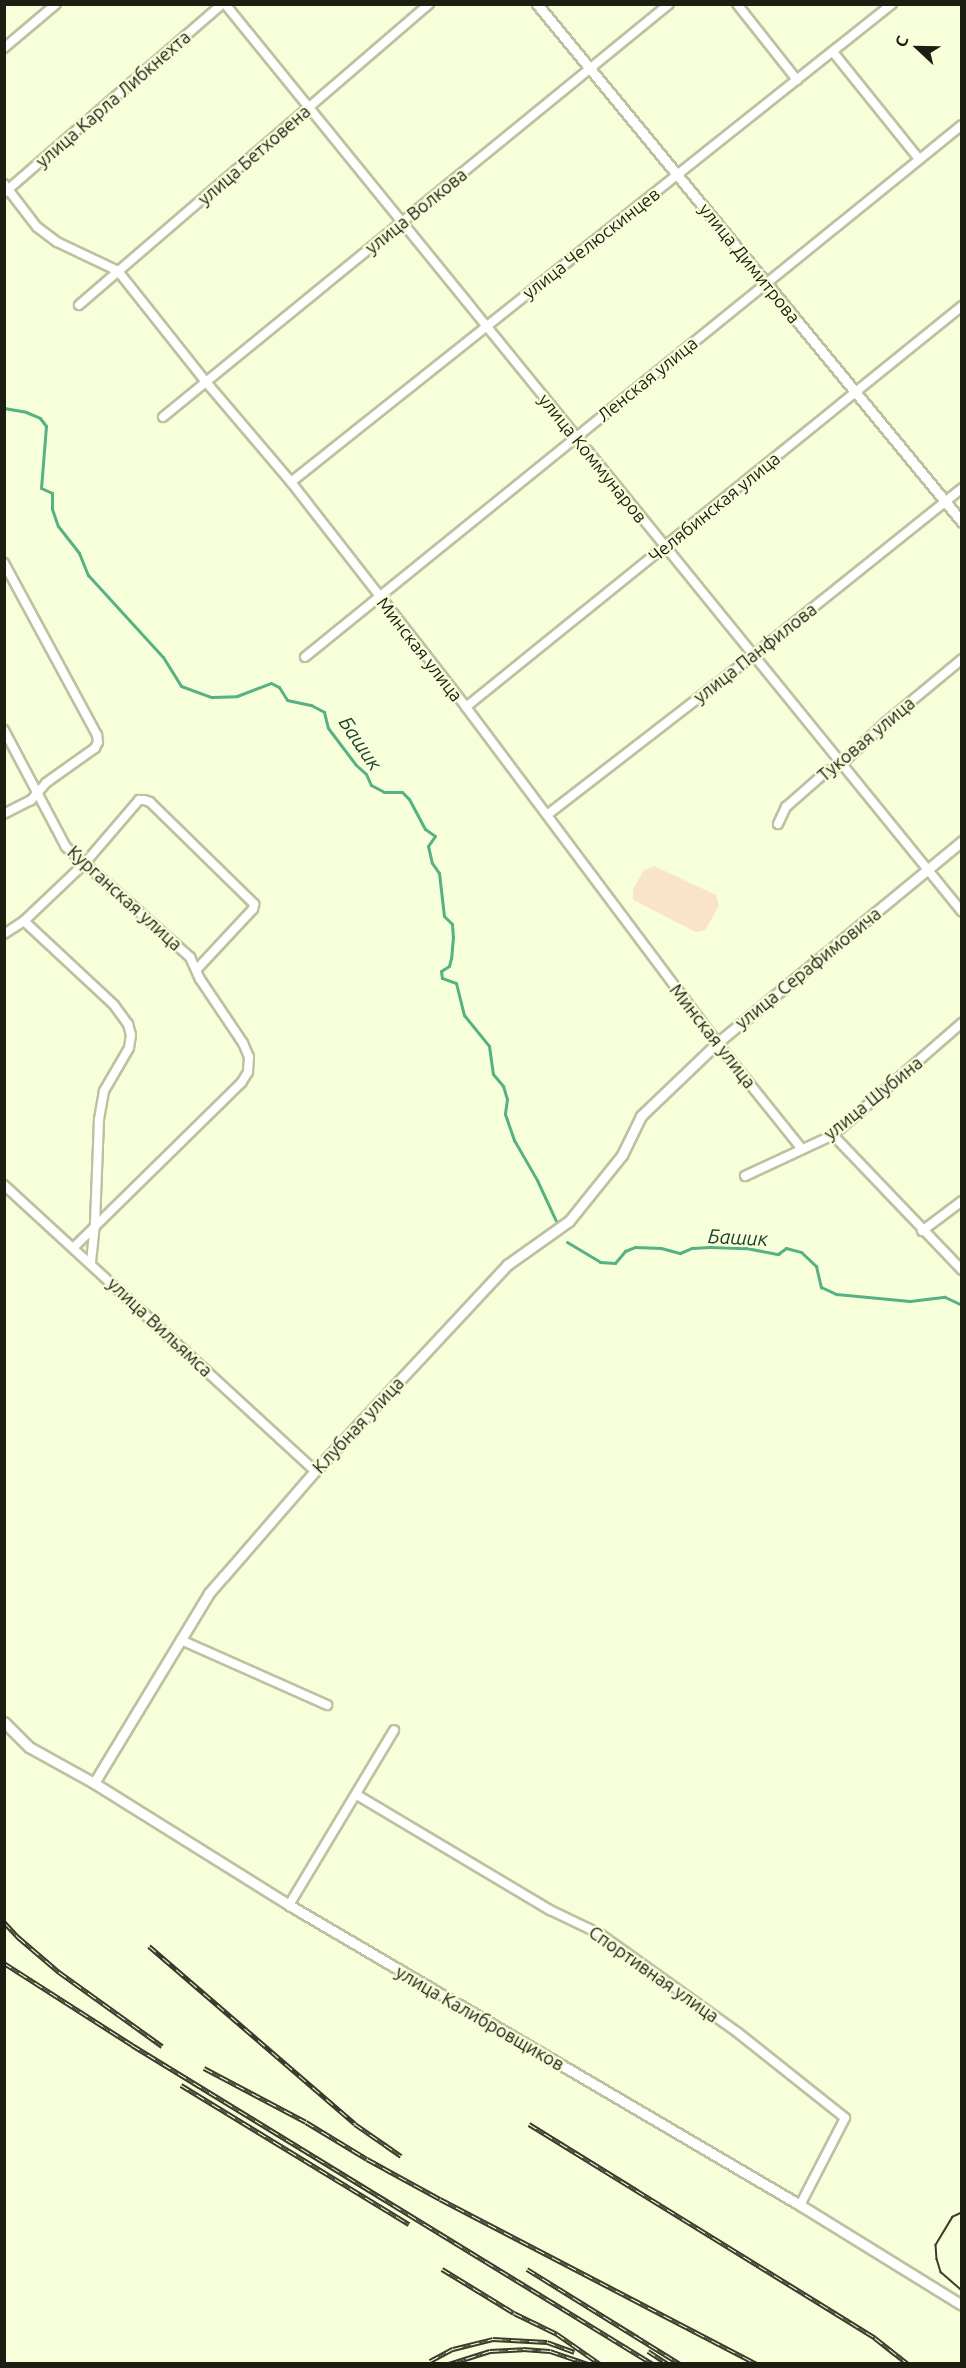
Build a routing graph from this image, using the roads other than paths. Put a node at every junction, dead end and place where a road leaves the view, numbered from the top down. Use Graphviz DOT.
graph roads {
  1 [pos="56,4"];
  2 [pos="223,4"];
  3 [pos="429,4"];
  4 [pos="537,4"];
  5 [pos="669,4"];
  6 [pos="736,4"];
  7 [pos="892,4"];
  8 [pos="4,48"];
  9 [pos="833,52"];
  10 [pos="591,68"];
  11 [pos="797,80"];
  12 [pos="309,108"];
  13 [pos="962,125"];
  14 [pos="919,159"];
  15 [pos="679,174"];
  16 [pos="6,189"];
  17 [pos="402,222"];
  18 [pos="118,271"];
  19 [pos="766,282"];
  20 [pos="79,305"];
  21 [pos="962,306"];
  22 [pos="487,326"];
  23 [pos="206,382"];
  24 [pos="854,393"];
  25 [pos="163,417"];
  26 [pos="576,438"];
  27 [pos="291,482"];
  28 [pos="962,488"];
  29 [pos="944,502"];
  30 [pos="962,522"];
  31 [pos="665,546"];
  32 [pos="4,563"];
  33 [pos="379,597"];
  34 [pos="754,654"];
  35 [pos="305,657"];
  36 [pos="962,659"];
  37 [pos="466,707"];
  38 [pos="4,730"];
  39 [pos="840,765"];
  40 [pos="38,793"];
  41 [pos="4,814"];
  42 [pos="547,815"];
  43 [pos="778,824"];
  44 [pos="962,842"];
  45 [pos="85,863"];
  46 [pos="927,869"];
  47 [pos="962,912"];
  48 [pos="24,921"];
  49 [pos="4,934"];
  50 [pos="197,969"];
  51 [pos="962,1023"];
  52 [pos="717,1042"];
  53 [pos="658,1098"];
  54 [pos="833,1135"];
  55 [pos="802,1149"];
  56 [pos="745,1176"];
  57 [pos="4,1185"];
  58 [pos="962,1201"];
  59 [pos="95,1224"];
  60 [pos="922,1231"];
  61 [pos="74,1247"];
  62 [pos="91,1262"];
  63 [pos="962,1270"];
  64 [pos="315,1471"];
  65 [pos="181,1640"];
  66 [pos="327,1705"];
  67 [pos="4,1722"];
  68 [pos="394,1730"];
  69 [pos="94,1783"];
  70 [pos="357,1795"];
  71 [pos="289,1905"];
  72 [pos="800,2205"];
  73 [pos="962,2305"];
  1 -- 8 [label="street"];
  2 -- 12 [label="street, улица Коммунаров"];
  2 -- 16 [label="street, улица Карла Либкнехта"];
  3 -- 12 [label="street, улица Бетховена"];
  4 -- 10 [label="street, улица Димитрова"];
  5 -- 10 [label="street, улица Волкова"];
  6 -- 11 [label="street"];
  7 -- 9 [label="street, улица Челюскинцев"];
  9 -- 11 [label="street, улица Челюскинцев"];
  9 -- 14 [label="street"];
  10 -- 15 [label="street, улица Димитрова"];
  10 -- 17 [label="street, улица Волкова"];
  11 -- 15 [label="street, улица Челюскинцев"];
  12 -- 17 [label="street, улица Коммунаров"];
  12 -- 18 [label="street, улица Бетховена"];
  13 -- 14 [label="street, Ленская улица"];
  14 -- 19 [label="street, Ленская улица"];
  15 -- 19 [label="street, улица Димитрова"];
  15 -- 22 [label="street, улица Челюскинцев"];
  16 -- 18 [label="street, Минская улица"];
  17 -- 22 [label="street, улица Коммунаров"];
  17 -- 23 [label="street, улица Волкова"];
  18 -- 20 [label="street, улица Бетховена"];
  18 -- 23 [label="street, Минская улица"];
  19 -- 24 [label="street, улица Димитрова"];
  19 -- 26 [label="street, Ленская улица"];
  21 -- 24 [label="street, Челябинская улица"];
  22 -- 26 [label="street, улица Коммунаров"];
  22 -- 27 [label="street, улица Челюскинцев"];
  23 -- 25 [label="street, улица Волкова"];
  23 -- 27 [label="street, Минская улица"];
  24 -- 29 [label="street, улица Димитрова"];
  24 -- 31 [label="street, Челябинская улица"];
  26 -- 31 [label="street, улица Коммунаров"];
  26 -- 33 [label="street, Ленская улица"];
  27 -- 33 [label="street, Минская улица"];
  28 -- 29 [label="street, улица Панфилова"];
  29 -- 30 [label="street, улица Димитрова"];
  29 -- 34 [label="street, улица Панфилова"];
  31 -- 34 [label="street, улица Коммунаров"];
  31 -- 37 [label="street, Челябинская улица"];
  32 -- 40 [label="street"];
  33 -- 35 [label="street, Ленская улица"];
  33 -- 37 [label="street, Минская улица"];
  34 -- 39 [label="street, улица Коммунаров"];
  34 -- 42 [label="street, улица Панфилова"];
  36 -- 39 [label="street, Туковая улица"];
  37 -- 42 [label="street, Минская улица"];
  38 -- 40 [label="street, Курганская улица"];
  39 -- 43 [label="street, Туковая улица"];
  39 -- 46 [label="street, улица Коммунаров"];
  40 -- 41 [label="street"];
  40 -- 45 [label="street, Курганская улица"];
  42 -- 52 [label="street, Минская улица"];
  44 -- 46 [label="street, улица Серафимовича"];
  45 -- 48 [label="street"];
  45 -- 50 [label="street, Курганская улица"];
  45 -- 50 [label="street"];
  46 -- 47 [label="street, улица Коммунаров"];
  46 -- 52 [label="street, улица Серафимовича"];
  48 -- 49 [label="street"];
  48 -- 59 [label="street"];
  50 -- 59 [label="street, Курганская улица"];
  51 -- 54 [label="street, улица Шубина"];
  52 -- 53 [label="street, улица Серафимовича"];
  52 -- 55 [label="street, Минская улица"];
  53 -- 64 [label="street, Клубная улица"];
  54 -- 55 [label="street, улица Шубина"];
  54 -- 60 [label="street"];
  55 -- 56 [label="street, улица Шубина"];
  57 -- 61 [label="street, улица Вильямса"];
  58 -- 60 [label="street"];
  59 -- 61 [label="street"];
  59 -- 62 [label="street"];
  60 -- 63 [label="street"];
  61 -- 62 [label="street, улица Вильямса"];
  62 -- 64 [label="street, улица Вильямса"];
  64 -- 65 [label="street, Клубная улица"];
  65 -- 66 [label="street"];
  65 -- 69 [label="street, Клубная улица"];
  67 -- 69 [label="street, улица Калибровщиков"];
  68 -- 70 [label="street"];
  69 -- 71 [label="street, улица Калибровщиков"];
  70 -- 71 [label="street"];
  70 -- 72 [label="street, Спортивная улица"];
  71 -- 72 [label="street, улица Калибровщиков"];
  72 -- 73 [label="street, улица Калибровщиков"];
}
